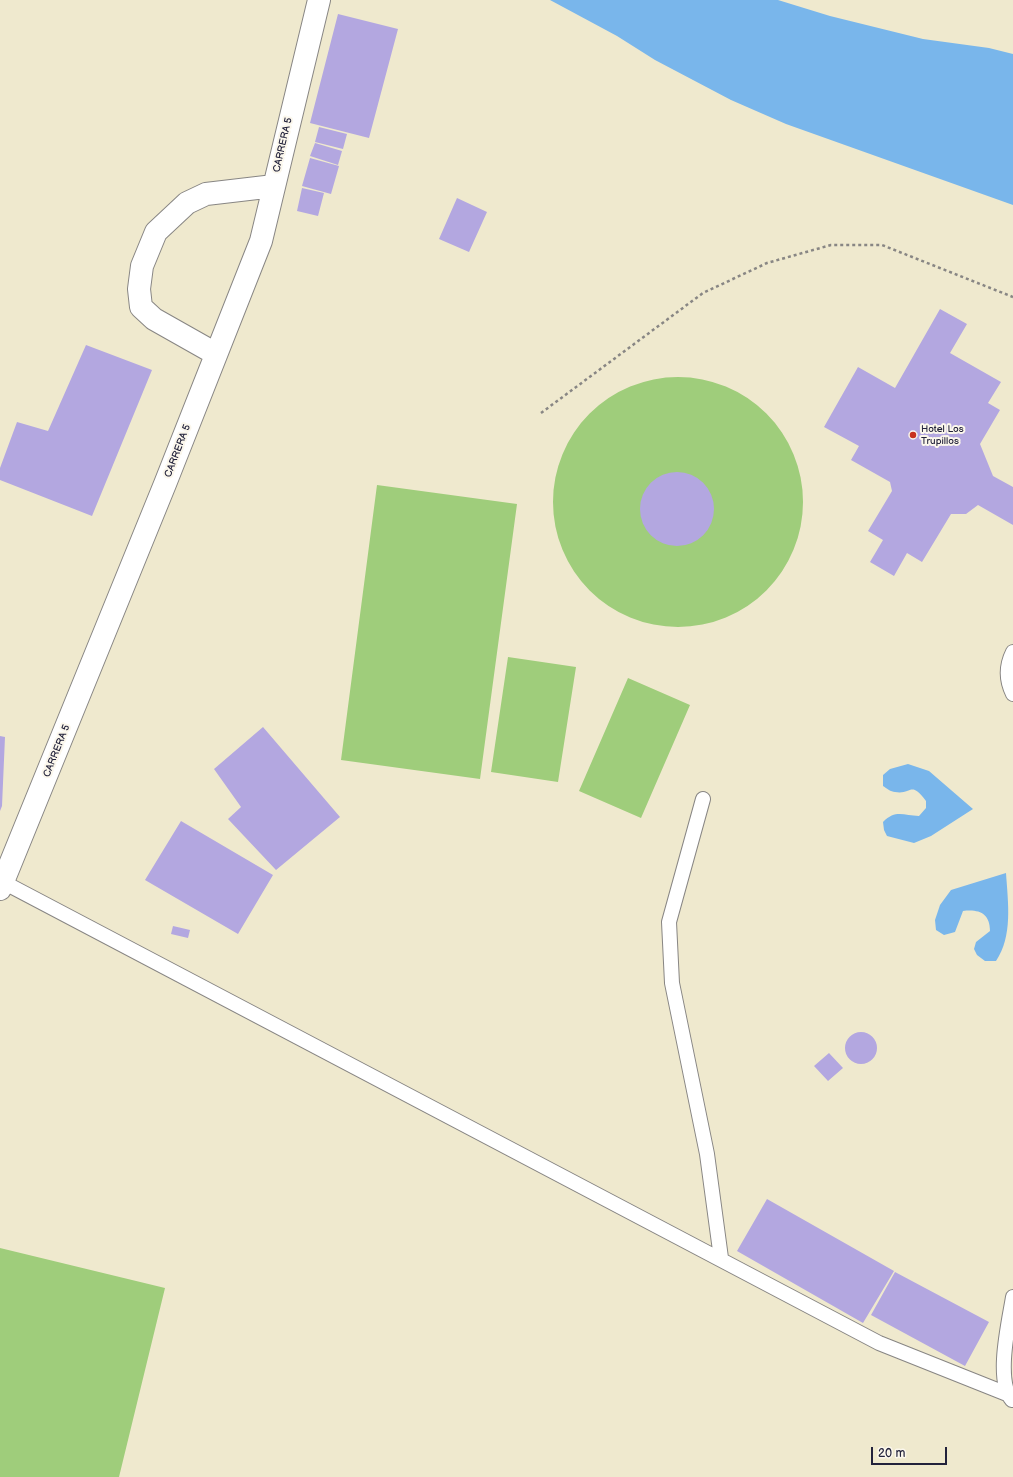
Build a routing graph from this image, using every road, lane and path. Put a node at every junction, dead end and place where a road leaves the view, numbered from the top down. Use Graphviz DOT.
graph roads {
  1 [pos="319,0"];
  2 [pos="274,186"];
  3 [pos="1013,298"];
  4 [pos="216,354"];
  5 [pos="541,412"];
  6 [pos="1013,652"];
  7 [pos="1013,694"];
  8 [pos="703,799"];
  9 [pos="2,886"];
  10 [pos="721,1258"];
  11 [pos="1013,1297"];
  12 [pos="1010,1398"];
  1 -- 2 [label="street, CARRERA 5"];
  2 -- 4 [label="street, CARRERA 5"];
  2 -- 4 [label="street"];
  3 -- 5 [label="path"];
  4 -- 9 [label="street, CARRERA 5"];
  6 -- 7 [label="lane"];
  8 -- 10 [label="lane"];
  9 -- 10 [label="lane"];
  10 -- 12 [label="lane"];
  11 -- 12 [label="lane"];
}
